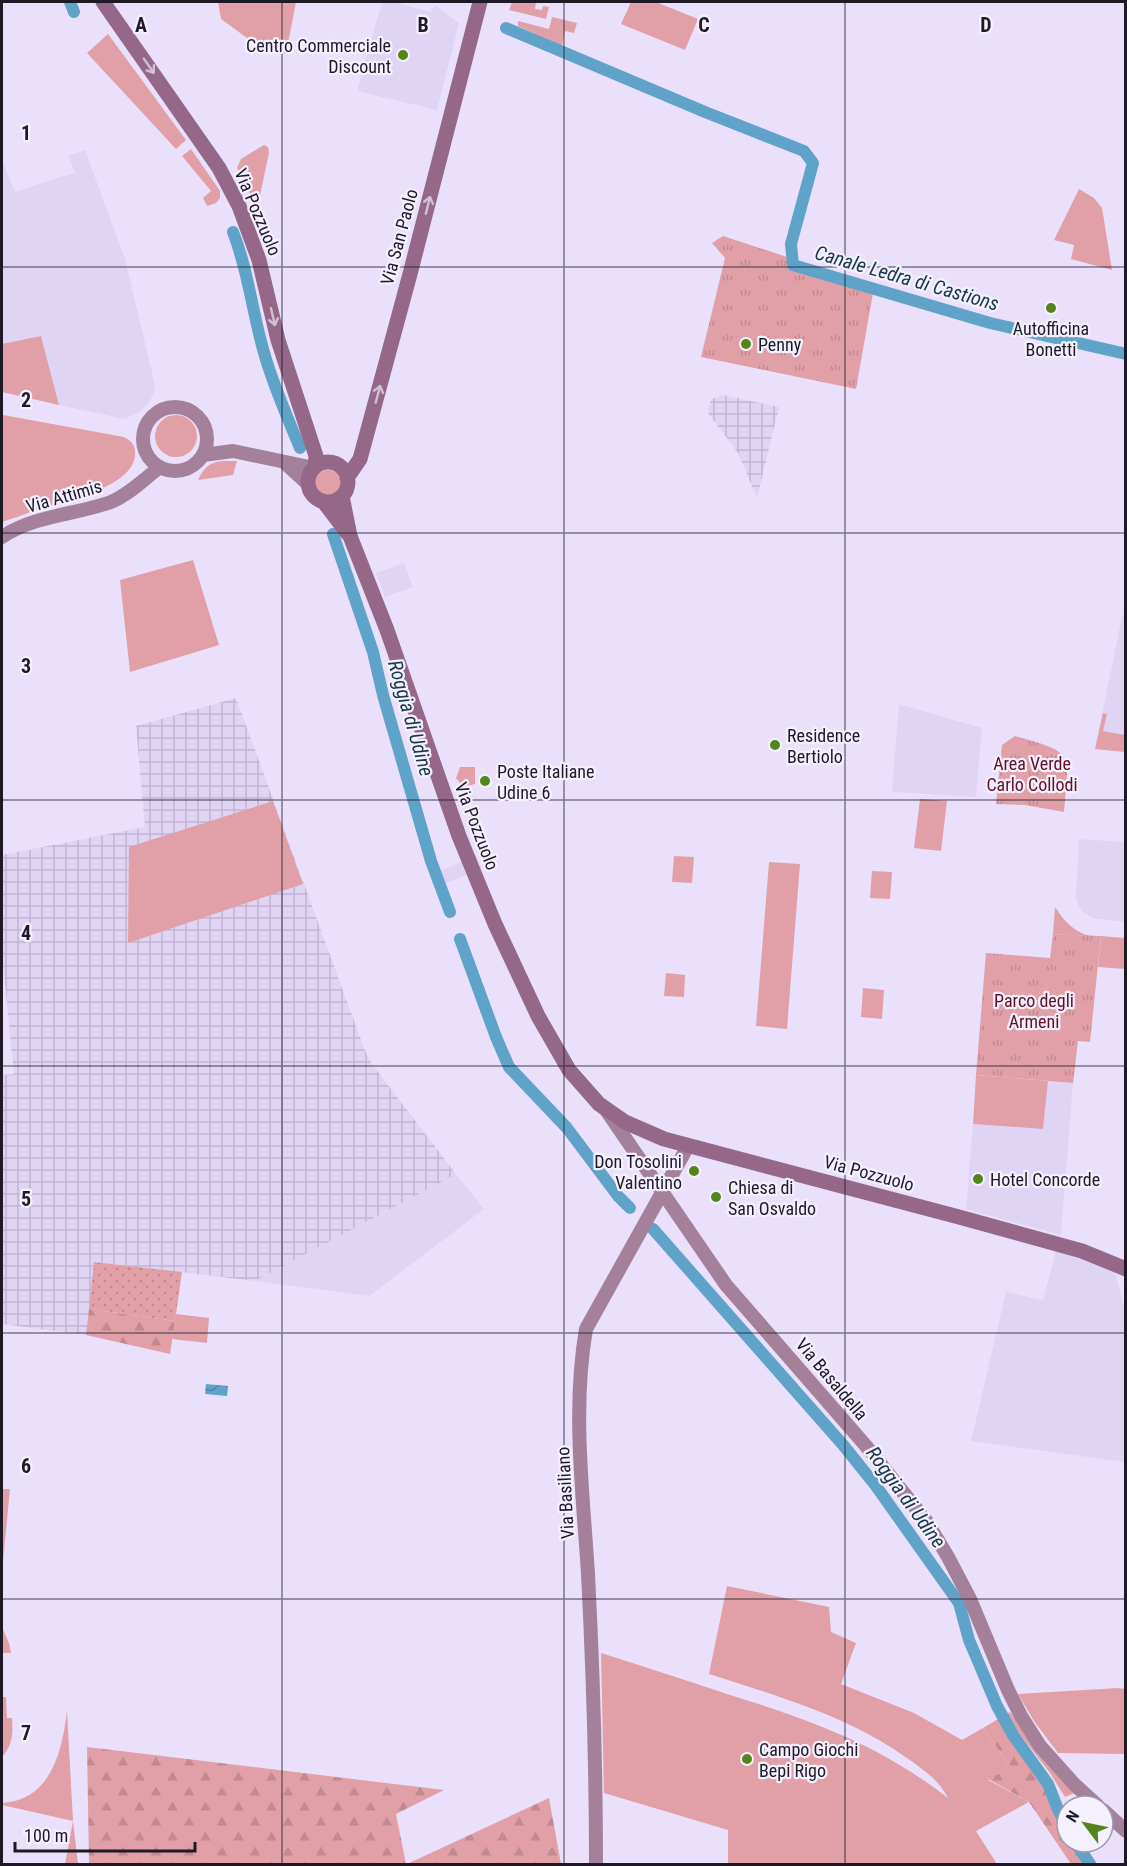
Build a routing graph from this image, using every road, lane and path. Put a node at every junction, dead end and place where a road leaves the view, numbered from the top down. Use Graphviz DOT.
graph roads {
  1 [pos="103,2"];
  2 [pos="480,2"];
  3 [pos="207,432"];
  4 [pos="233,451"];
  5 [pos="203,455"];
  6 [pos="285,462"];
  7 [pos="155,464"];
  8 [pos="315,468"];
  9 [pos="347,478"];
  10 [pos="308,484"];
  11 [pos="342,496"];
  12 [pos="322,501"];
  13 [pos="350,536"];
  14 [pos="2,537"];
  15 [pos="606,1110"];
  16 [pos="688,1146"];
  17 [pos="661,1193"];
  18 [pos="1125,1269"];
  19 [pos="1085,1794"];
  20 [pos="596,1864"];
  1 -- 8 [label="main road, Via Pozzuolo, one-way"];
  9 -- 2 [label="main road, Via San Paolo, one-way"];
  3 -- 4 [label="street"];
  3 -- 5 [label="street"];
  3 -- 7 [label="street"];
  4 -- 5 [label="street"];
  4 -- 6 [label="street"];
  5 -- 7 [label="street"];
  6 -- 8 [label="street"];
  6 -- 10 [label="street"];
  7 -- 14 [label="street, Via Attimis"];
  8 -- 9 [label="main road"];
  8 -- 10 [label="main road"];
  9 -- 11 [label="main road"];
  10 -- 12 [label="main road"];
  11 -- 12 [label="main road"];
  11 -- 13 [label="main road, Via Pozzuolo"];
  12 -- 13 [label="main road, Via Pozzuolo"];
  13 -- 15 [label="main road, Via Pozzuolo"];
  15 -- 16 [label="main road, Via Pozzuolo"];
  15 -- 17 [label="street, Via Pozzuolo"];
  16 -- 17 [label="street, Via Basiliano"];
  16 -- 18 [label="main road, Via Pozzuolo"];
  17 -- 19 [label="street, Via Basaldella"];
  17 -- 20 [label="street, Via Basiliano"];
}
